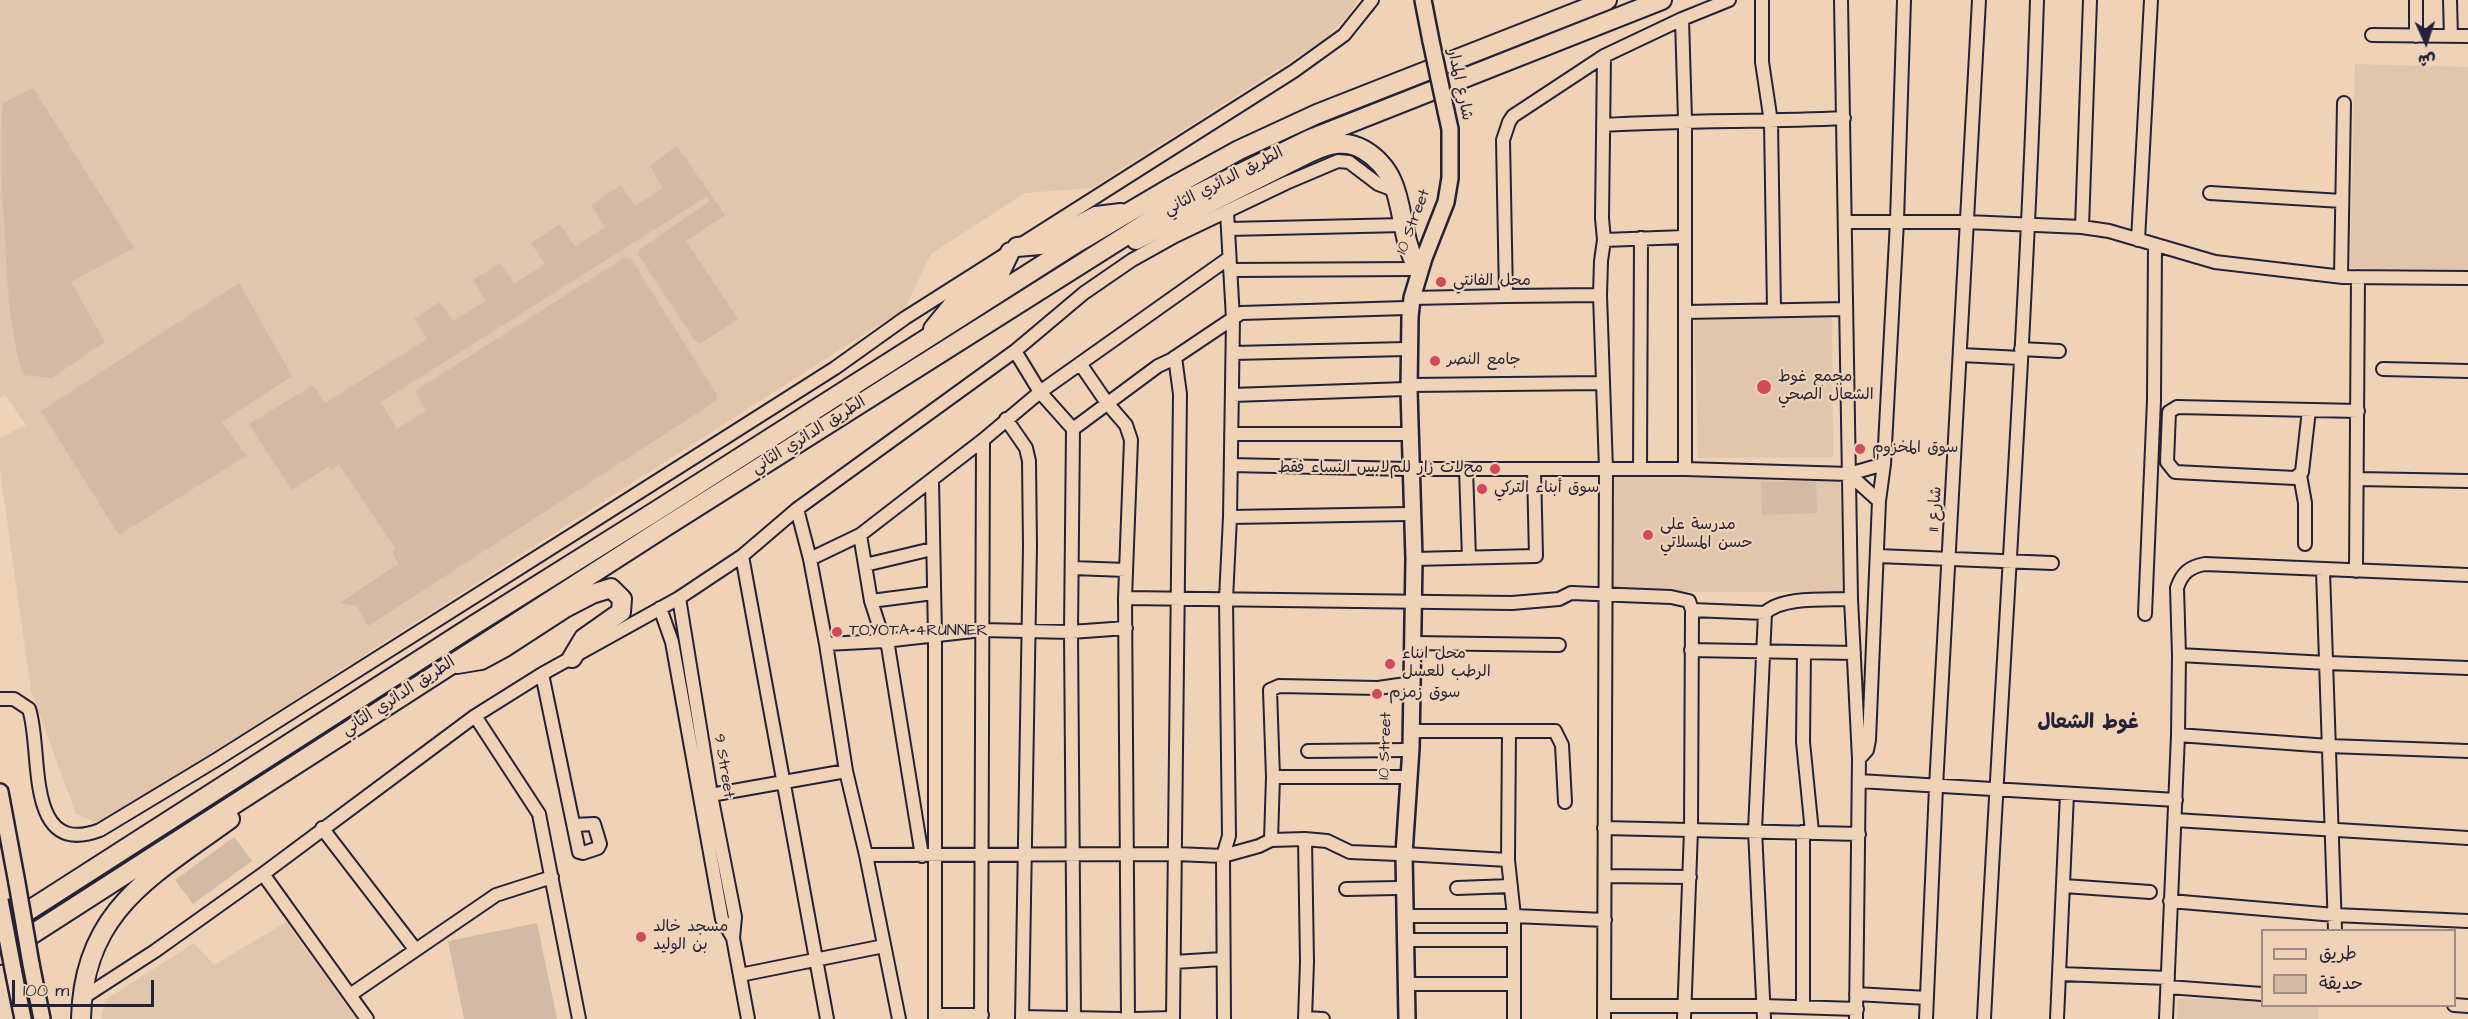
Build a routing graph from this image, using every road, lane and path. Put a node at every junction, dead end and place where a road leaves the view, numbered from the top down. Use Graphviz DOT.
graph roads {
  1 [pos="1371,0"];
  2 [pos="1423,0"];
  3 [pos="1606,0"];
  4 [pos="1662,0"];
  5 [pos="1730,0"];
  6 [pos="1762,0"];
  7 [pos="1841,0"];
  8 [pos="1904,0"];
  9 [pos="1979,0"];
  10 [pos="2037,0"];
  11 [pos="2090,0"];
  12 [pos="2151,0"];
  13 [pos="2416,0"];
  14 [pos="2450,0"];
  15 [pos="1682,19"];
  16 [pos="2372,35"];
  17 [pos="2416,36"];
  18 [pos="2451,36"];
  19 [pos="2468,36"];
  20 [pos="1604,56"];
  21 [pos="2344,103"];
  22 [pos="1844,118"];
  23 [pos="1685,120"];
  24 [pos="1771,122"];
  25 [pos="1604,125"];
  26 [pos="1450,178"];
  27 [pos="1397,191"];
  28 [pos="2210,193"];
  29 [pos="2342,201"];
  30 [pos="1129,212"];
  31 [pos="1227,212"];
  32 [pos="1897,221"];
  33 [pos="1845,222"];
  34 [pos="1967,222"];
  35 [pos="1404,225"];
  36 [pos="2028,225"];
  37 [pos="2082,227"];
  38 [pos="1228,229"];
  39 [pos="1685,237"];
  40 [pos="1641,238"];
  41 [pos="1604,240"];
  42 [pos="2138,240"];
  43 [pos="2155,246"];
  44 [pos="1013,249"];
  45 [pos="1100,252"];
  46 [pos="1230,264"];
  47 [pos="1416,267"];
  48 [pos="2341,276"];
  49 [pos="2358,277"];
  50 [pos="2468,278"];
  51 [pos="1600,295"];
  52 [pos="1506,296"];
  53 [pos="1409,303"];
  54 [pos="1846,309"];
  55 [pos="1774,310"];
  56 [pos="1685,312"];
  57 [pos="1233,319"];
  58 [pos="926,339"];
  59 [pos="1406,349"];
  60 [pos="1015,351"];
  61 [pos="2059,351"];
  62 [pos="1233,352"];
  63 [pos="2021,353"];
  64 [pos="1960,355"];
  65 [pos="1175,357"];
  66 [pos="1081,365"];
  67 [pos="2383,369"];
  68 [pos="2468,371"];
  69 [pos="1603,383"];
  70 [pos="1407,387"];
  71 [pos="1040,392"];
  72 [pos="1232,394"];
  73 [pos="1107,403"];
  74 [pos="2309,410"];
  75 [pos="2358,411"];
  76 [pos="1006,419"];
  77 [pos="1073,429"];
  78 [pos="1231,434"];
  79 [pos="1408,434"];
  80 [pos="983,440"];
  81 [pos="1884,464"];
  82 [pos="1231,465"];
  83 [pos="1410,469"];
  84 [pos="1466,469"];
  85 [pos="1606,469"];
  86 [pos="1640,469"];
  87 [pos="1685,469"];
  88 [pos="1534,470"];
  89 [pos="1850,474"];
  90 [pos="2300,475"];
  91 [pos="2357,479"];
  92 [pos="932,480"];
  93 [pos="2468,481"];
  94 [pos="1879,501"];
  95 [pos="797,509"];
  96 [pos="1409,514"];
  97 [pos="1230,517"];
  98 [pos="860,535"];
  99 [pos="2306,544"];
  100 [pos="932,549"];
  101 [pos="742,556"];
  102 [pos="1877,556"];
  103 [pos="1469,558"];
  104 [pos="810,559"];
  105 [pos="1414,559"];
  106 [pos="1950,559"];
  107 [pos="2010,561"];
  108 [pos="2052,563"];
  109 [pos="865,565"];
  110 [pos="1072,568"];
  111 [pos="1126,570"];
  112 [pos="2324,571"];
  113 [pos="2356,571"];
  114 [pos="2468,575"];
  115 [pos="933,593"];
  116 [pos="1606,594"];
  117 [pos="679,598"];
  118 [pos="1125,598"];
  119 [pos="1177,599"];
  120 [pos="1226,599"];
  121 [pos="1851,599"];
  122 [pos="871,601"];
  123 [pos="1410,601"];
  124 [pos="660,608"];
  125 [pos="1692,610"];
  126 [pos="1765,613"];
  127 [pos="2145,614"];
  128 [pos="1125,628"];
  129 [pos="982,630"];
  130 [pos="1028,630"];
  131 [pos="1071,632"];
  132 [pos="935,636"];
  133 [pos="884,641"];
  134 [pos="1412,643"];
  135 [pos="826,644"];
  136 [pos="1559,645"];
  137 [pos="1691,650"];
  138 [pos="1763,652"];
  139 [pos="1804,652"];
  140 [pos="1854,653"];
  141 [pos="2180,655"];
  142 [pos="572,658"];
  143 [pos="2327,663"];
  144 [pos="449,665"];
  145 [pos="2468,668"];
  146 [pos="542,675"];
  147 [pos="1409,684"];
  148 [pos="0,699"];
  149 [pos="475,716"];
  150 [pos="1412,731"];
  151 [pos="1509,731"];
  152 [pos="2178,735"];
  153 [pos="2329,746"];
  154 [pos="1405,750"];
  155 [pos="1308,751"];
  156 [pos="2468,752"];
  157 [pos="308,755"];
  158 [pos="1859,759"];
  159 [pos="846,771"];
  160 [pos="1273,777"];
  161 [pos="1404,777"];
  162 [pos="1859,781"];
  163 [pos="784,782"];
  164 [pos="1936,787"];
  165 [pos="1995,789"];
  166 [pos="0,792"];
  167 [pos="2067,794"];
  168 [pos="705,796"];
  169 [pos="2176,800"];
  170 [pos="1564,802"];
  171 [pos="2175,820"];
  172 [pos="575,825"];
  173 [pos="322,828"];
  174 [pos="1604,828"];
  175 [pos="1691,830"];
  176 [pos="1755,830"];
  177 [pos="2332,830"];
  178 [pos="1807,832"];
  179 [pos="1859,834"];
  180 [pos="2468,838"];
  181 [pos="1305,839"];
  182 [pos="1270,840"];
  183 [pos="1176,854"];
  184 [pos="1401,854"];
  185 [pos="866,855"];
  186 [pos="935,855"];
  187 [pos="982,855"];
  188 [pos="1024,855"];
  189 [pos="1074,855"];
  190 [pos="1127,855"];
  191 [pos="922,856"];
  192 [pos="1223,856"];
  193 [pos="1508,860"];
  194 [pos="263,874"];
  195 [pos="1605,876"];
  196 [pos="552,877"];
  197 [pos="1690,877"];
  198 [pos="1511,886"];
  199 [pos="2064,886"];
  200 [pos="1397,888"];
  201 [pos="1457,888"];
  202 [pos="1346,889"];
  203 [pos="2150,892"];
  204 [pos="0,900"];
  205 [pos="2170,901"];
  206 [pos="2335,915"];
  207 [pos="1404,916"];
  208 [pos="1514,916"];
  209 [pos="1605,920"];
  210 [pos="2468,921"];
  211 [pos="0,929"];
  212 [pos="2335,929"];
  213 [pos="1404,940"];
  214 [pos="1514,940"];
  215 [pos="884,946"];
  216 [pos="415,949"];
  217 [pos="0,955"];
  218 [pos="816,959"];
  219 [pos="1222,959"];
  220 [pos="1174,962"];
  221 [pos="2060,974"];
  222 [pos="740,975"];
  223 [pos="2168,982"];
  224 [pos="1406,984"];
  225 [pos="1514,984"];
  226 [pos="1857,994"];
  227 [pos="2261,994"];
  228 [pos="350,995"];
  229 [pos="1927,998"];
  230 [pos="81,999"];
  231 [pos="1604,1005"];
  232 [pos="1803,1007"];
  233 [pos="1684,1013"];
  234 [pos="1763,1013"];
  235 [pos="1857,1014"];
  236 [pos="935,1017"];
  237 [pos="981,1017"];
  238 [pos="1022,1018"];
  239 [pos="1305,1018"];
  240 [pos="23,1019"];
  241 [pos="42,1019"];
  242 [pos="81,1019"];
  243 [pos="367,1019"];
  244 [pos="579,1019"];
  245 [pos="748,1019"];
  246 [pos="827,1019"];
  247 [pos="899,1019"];
  248 [pos="1074,1019"];
  249 [pos="1119,1019"];
  250 [pos="1128,1019"];
  251 [pos="1135,1019"];
  252 [pos="1173,1019"];
  253 [pos="1224,1019"];
  254 [pos="1323,1019"];
  255 [pos="1397,1019"];
  256 [pos="1407,1019"];
  257 [pos="1514,1019"];
  258 [pos="1604,1019"];
  259 [pos="1926,1019"];
  260 [pos="1984,1019"];
  261 [pos="2057,1019"];
  262 [pos="2166,1019"];
  1 -- 44 [label="street"];
  2 -- 26 [label="main road, شارع المدار, bridge"];
  3 -- 30 [label="highway, الطريق الدائري الثاني"];
  4 -- 45 [label="highway, الطريق الدائري الثاني"];
  5 -- 15 [label="street"];
  6 -- 24 [label="street"];
  7 -- 22 [label="street"];
  8 -- 32 [label="street"];
  9 -- 34 [label="street, شارع 11"];
  10 -- 36 [label="street"];
  11 -- 37 [label="street"];
  12 -- 42 [label="street"];
  13 -- 17 [label="street"];
  14 -- 18 [label="street"];
  15 -- 20 [label="street"];
  15 -- 23 [label="street"];
  16 -- 17 [label="street"];
  17 -- 18 [label="street"];
  18 -- 19 [label="street"];
  20 -- 25 [label="street"];
  20 -- 52 [label="street"];
  21 -- 29 [label="street"];
  22 -- 24 [label="street"];
  22 -- 33 [label="street"];
  23 -- 24 [label="street"];
  23 -- 25 [label="street"];
  23 -- 39 [label="street"];
  24 -- 55 [label="street"];
  25 -- 41 [label="street"];
  26 -- 47 [label="main road, 10 Street"];
  26 -- 53 [label="main road, 10 Street"];
  27 -- 31 [label="street"];
  27 -- 35 [label="highway"];
  27 -- 45 [label="highway"];
  28 -- 29 [label="street"];
  29 -- 48 [label="street"];
  30 -- 44 [label="highway"];
  30 -- 58 [label="highway, الطريق الدائري الثاني"];
  31 -- 38 [label="street"];
  31 -- 60 [label="street"];
  32 -- 33 [label="street"];
  32 -- 34 [label="street"];
  32 -- 81 [label="street"];
  33 -- 54 [label="street"];
  34 -- 36 [label="street"];
  34 -- 64 [label="street, شارع 11"];
  35 -- 38 [label="street"];
  35 -- 47 [label="highway"];
  36 -- 37 [label="street"];
  36 -- 63 [label="street"];
  37 -- 42 [label="street"];
  38 -- 46 [label="street"];
  39 -- 40 [label="street"];
  39 -- 56 [label="street"];
  40 -- 41 [label="street"];
  40 -- 86 [label="street"];
  41 -- 51 [label="street"];
  42 -- 43 [label="street"];
  43 -- 48 [label="street"];
  43 -- 127 [label="street"];
  44 -- 58 [label="highway"];
  44 -- 148 [label="street"];
  45 -- 144 [label="highway, الطريق الدائري الثاني"];
  46 -- 47 [label="street"];
  46 -- 57 [label="street"];
  46 -- 66 [label="street"];
  47 -- 53 [label="main road, 10 Street"];
  48 -- 49 [label="street"];
  49 -- 50 [label="street"];
  49 -- 75 [label="street"];
  51 -- 52 [label="street"];
  51 -- 69 [label="street"];
  52 -- 53 [label="street"];
  53 -- 57 [label="street"];
  53 -- 59 [label="main road, 10 Street"];
  53 -- 70 [label="main road, 10 Street"];
  54 -- 55 [label="street"];
  54 -- 89 [label="street"];
  55 -- 56 [label="street"];
  56 -- 87 [label="street"];
  57 -- 62 [label="street"];
  57 -- 65 [label="street"];
  58 -- 211 [label="highway, الطريق الدائري الثاني"];
  59 -- 62 [label="street"];
  59 -- 70 [label="main road, 10 Street"];
  60 -- 71 [label="street"];
  60 -- 95 [label="street"];
  61 -- 63 [label="street"];
  62 -- 72 [label="street"];
  63 -- 64 [label="street"];
  63 -- 107 [label="street"];
  64 -- 106 [label="street, شارع 11"];
  65 -- 73 [label="street"];
  65 -- 119 [label="street"];
  66 -- 71 [label="street"];
  66 -- 73 [label="street"];
  67 -- 68 [label="street"];
  69 -- 70 [label="street"];
  69 -- 85 [label="street"];
  70 -- 72 [label="street"];
  70 -- 79 [label="main road, 10 Street"];
  70 -- 83 [label="main road, 10 Street"];
  71 -- 76 [label="street"];
  71 -- 77 [label="street"];
  72 -- 78 [label="street"];
  73 -- 77 [label="street"];
  73 -- 111 [label="street"];
  74 -- 75 [label="street"];
  74 -- 90 [label="street"];
  74 -- 90 [label="street"];
  75 -- 91 [label="street"];
  76 -- 80 [label="street"];
  76 -- 130 [label="street"];
  77 -- 110 [label="street"];
  78 -- 79 [label="street"];
  78 -- 82 [label="street"];
  79 -- 83 [label="main road, 10 Street"];
  80 -- 92 [label="street"];
  80 -- 129 [label="street"];
  81 -- 89 [label="street"];
  81 -- 94 [label="street"];
  82 -- 83 [label="street"];
  82 -- 97 [label="street"];
  83 -- 84 [label="street"];
  83 -- 96 [label="main road, 10 Street"];
  83 -- 105 [label="main road, 10 Street"];
  84 -- 88 [label="street"];
  84 -- 103 [label="street"];
  85 -- 86 [label="street"];
  85 -- 88 [label="street"];
  85 -- 116 [label="street"];
  86 -- 87 [label="street"];
  87 -- 89 [label="street"];
  88 -- 103 [label="street"];
  89 -- 94 [label="street"];
  89 -- 121 [label="street"];
  90 -- 99 [label="street"];
  91 -- 93 [label="street"];
  91 -- 113 [label="street"];
  92 -- 98 [label="street"];
  92 -- 100 [label="street"];
  94 -- 102 [label="street"];
  95 -- 101 [label="street"];
  95 -- 104 [label="street"];
  96 -- 97 [label="street"];
  96 -- 123 [label="main road, 10 Street"];
  97 -- 120 [label="street"];
  98 -- 104 [label="street"];
  98 -- 109 [label="street"];
  100 -- 109 [label="street"];
  100 -- 115 [label="street"];
  101 -- 117 [label="street"];
  101 -- 163 [label="street"];
  102 -- 106 [label="street"];
  102 -- 158 [label="street"];
  103 -- 105 [label="street"];
  104 -- 135 [label="street"];
  105 -- 123 [label="main road, 10 Street"];
  106 -- 107 [label="street"];
  106 -- 164 [label="street, شارع 11"];
  107 -- 108 [label="street"];
  107 -- 165 [label="street"];
  109 -- 122 [label="street"];
  110 -- 111 [label="street"];
  110 -- 131 [label="street"];
  111 -- 118 [label="street"];
  112 -- 113 [label="street"];
  112 -- 141 [label="street"];
  112 -- 143 [label="street"];
  113 -- 114 [label="street"];
  115 -- 122 [label="street"];
  115 -- 132 [label="street"];
  116 -- 123 [label="street"];
  116 -- 125 [label="street"];
  116 -- 174 [label="street"];
  117 -- 124 [label="street"];
  117 -- 168 [label="street, 9 Street"];
  118 -- 119 [label="street"];
  118 -- 128 [label="street"];
  119 -- 120 [label="street"];
  119 -- 183 [label="street"];
  120 -- 123 [label="street"];
  120 -- 192 [label="street"];
  121 -- 126 [label="street"];
  121 -- 140 [label="street"];
  122 -- 133 [label="street"];
  123 -- 134 [label="main road, 10 Street"];
  123 -- 147 [label="main road, 10 Street"];
  124 -- 142 [label="street"];
  124 -- 168 [label="street, 9 Street"];
  125 -- 126 [label="street"];
  125 -- 137 [label="street"];
  126 -- 138 [label="street"];
  128 -- 131 [label="street"];
  128 -- 190 [label="street"];
  129 -- 130 [label="street"];
  129 -- 132 [label="street"];
  129 -- 187 [label="street"];
  130 -- 131 [label="street"];
  130 -- 188 [label="street"];
  131 -- 189 [label="street"];
  132 -- 133 [label="street"];
  132 -- 186 [label="street"];
  133 -- 135 [label="street"];
  133 -- 191 [label="street"];
  134 -- 136 [label="street"];
  134 -- 147 [label="main road, 10 Street"];
  135 -- 159 [label="street"];
  137 -- 138 [label="street"];
  137 -- 175 [label="street"];
  138 -- 139 [label="street"];
  138 -- 176 [label="street"];
  139 -- 140 [label="street"];
  139 -- 178 [label="street"];
  140 -- 158 [label="street"];
  141 -- 143 [label="street"];
  141 -- 152 [label="street"];
  142 -- 144 [label="highway"];
  142 -- 146 [label="street"];
  143 -- 145 [label="street"];
  143 -- 153 [label="street"];
  144 -- 157 [label="highway, الطريق الدائري الثاني"];
  146 -- 149 [label="street"];
  146 -- 172 [label="street"];
  147 -- 150 [label="main road, 10 Street"];
  147 -- 154 [label="main road, 10 Street"];
  147 -- 160 [label="street"];
  149 -- 173 [label="street"];
  149 -- 196 [label="street"];
  150 -- 151 [label="street"];
  150 -- 184 [label="main road, 10 Street"];
  151 -- 170 [label="street"];
  151 -- 193 [label="street"];
  152 -- 153 [label="street"];
  152 -- 169 [label="street"];
  153 -- 156 [label="street"];
  153 -- 177 [label="street"];
  154 -- 155 [label="street"];
  154 -- 161 [label="main road, 10 Street"];
  157 -- 217 [label="highway, الطريق الدائري الثاني"];
  157 -- 230 [label="highway"];
  158 -- 162 [label="street"];
  159 -- 163 [label="street"];
  159 -- 185 [label="street"];
  160 -- 161 [label="street"];
  160 -- 182 [label="street"];
  161 -- 184 [label="main road, 10 Street"];
  162 -- 164 [label="street"];
  162 -- 179 [label="street"];
  163 -- 168 [label="street"];
  163 -- 218 [label="street"];
  164 -- 165 [label="street"];
  164 -- 229 [label="street, شارع 11"];
  165 -- 167 [label="street"];
  165 -- 260 [label="street"];
  166 -- 241 [label="main road, bridge"];
  167 -- 169 [label="street"];
  167 -- 199 [label="street"];
  168 -- 222 [label="street, 9 Street"];
  169 -- 171 [label="street"];
  171 -- 177 [label="street"];
  171 -- 205 [label="street"];
  173 -- 194 [label="street"];
  173 -- 216 [label="street"];
  174 -- 175 [label="street"];
  174 -- 195 [label="street"];
  175 -- 176 [label="street"];
  175 -- 197 [label="street"];
  176 -- 178 [label="street"];
  176 -- 234 [label="street"];
  177 -- 180 [label="street"];
  177 -- 206 [label="street"];
  178 -- 179 [label="street"];
  178 -- 232 [label="street"];
  179 -- 226 [label="street"];
  181 -- 182 [label="street"];
  181 -- 184 [label="street"];
  181 -- 239 [label="street"];
  182 -- 192 [label="street"];
  183 -- 190 [label="street"];
  183 -- 192 [label="street"];
  183 -- 220 [label="street"];
  184 -- 193 [label="street"];
  184 -- 200 [label="main road, 10 Street"];
  184 -- 207 [label="main road, 10 Street"];
  185 -- 191 [label="street"];
  185 -- 215 [label="street"];
  186 -- 187 [label="street"];
  186 -- 191 [label="street"];
  186 -- 236 [label="street"];
  187 -- 188 [label="street"];
  187 -- 237 [label="street"];
  188 -- 189 [label="street"];
  188 -- 238 [label="street"];
  189 -- 190 [label="street"];
  189 -- 248 [label="street"];
  190 -- 250 [label="street"];
  192 -- 219 [label="street"];
  193 -- 198 [label="street"];
  194 -- 228 [label="street"];
  194 -- 230 [label="street"];
  195 -- 197 [label="street"];
  195 -- 209 [label="street"];
  196 -- 216 [label="street"];
  196 -- 244 [label="street"];
  197 -- 233 [label="street"];
  198 -- 201 [label="street"];
  198 -- 208 [label="street"];
  199 -- 203 [label="street"];
  199 -- 221 [label="street"];
  200 -- 202 [label="street"];
  200 -- 255 [label="main road, 10 Street"];
  204 -- 240 [label="main road, bridge"];
  205 -- 206 [label="street"];
  205 -- 223 [label="street"];
  206 -- 210 [label="street"];
  206 -- 212 [label="street"];
  207 -- 208 [label="street"];
  207 -- 213 [label="main road, 10 Street"];
  208 -- 209 [label="street"];
  208 -- 214 [label="street"];
  209 -- 231 [label="street"];
  213 -- 214 [label="street"];
  213 -- 224 [label="main road, 10 Street"];
  214 -- 225 [label="street"];
  215 -- 218 [label="street"];
  215 -- 247 [label="street"];
  216 -- 228 [label="street"];
  218 -- 222 [label="street"];
  218 -- 246 [label="street"];
  219 -- 220 [label="street"];
  219 -- 253 [label="street"];
  220 -- 252 [label="street"];
  221 -- 223 [label="street"];
  221 -- 261 [label="street"];
  222 -- 245 [label="street, 9 Street"];
  223 -- 227 [label="street"];
  223 -- 262 [label="street"];
  224 -- 225 [label="street"];
  224 -- 256 [label="main road, 10 Street"];
  225 -- 257 [label="street"];
  226 -- 229 [label="street"];
  226 -- 235 [label="street"];
  228 -- 243 [label="street"];
  229 -- 259 [label="street, شارع 11"];
  230 -- 242 [label="highway"];
  231 -- 233 [label="street"];
  231 -- 258 [label="street"];
  232 -- 234 [label="street"];
  232 -- 235 [label="street"];
  233 -- 234 [label="street"];
  236 -- 237 [label="street"];
  238 -- 248 [label="street"];
  239 -- 254 [label="street"];
  248 -- 249 [label="street"];
  251 -- 252 [label="street"];
}
